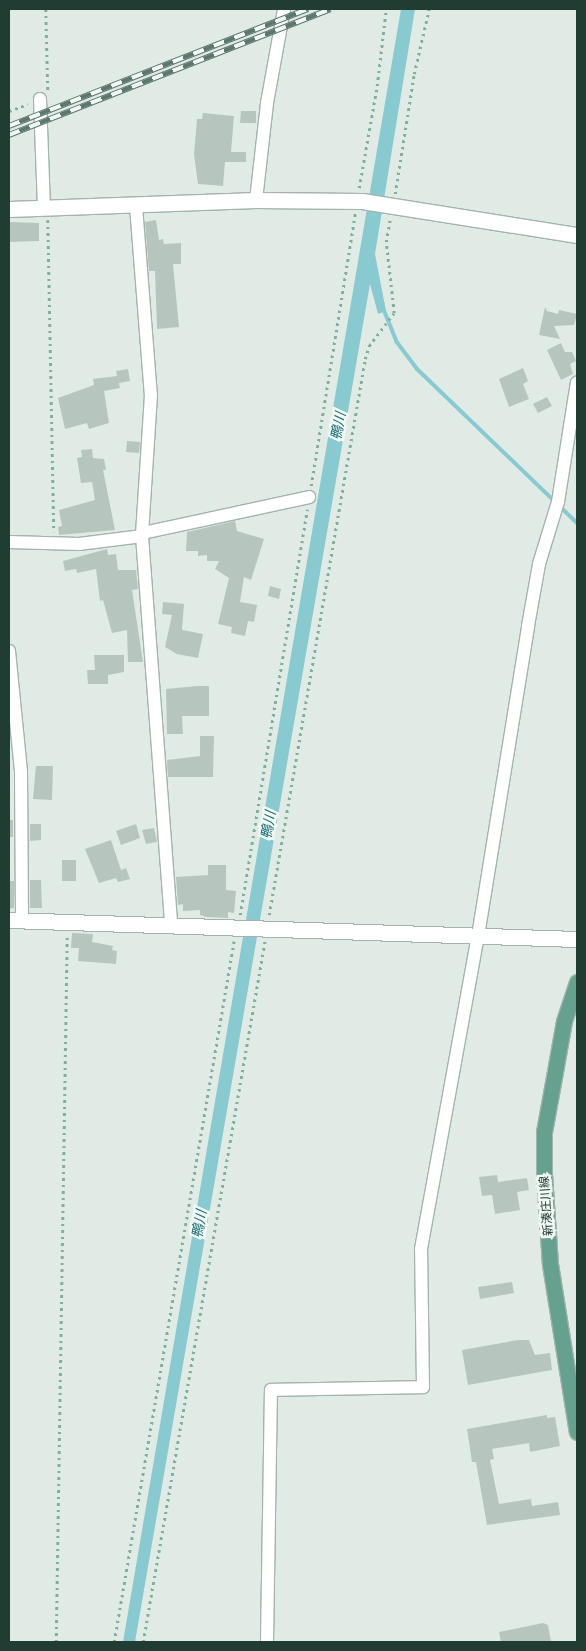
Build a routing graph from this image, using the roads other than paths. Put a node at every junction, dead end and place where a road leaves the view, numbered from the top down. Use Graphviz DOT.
graph roads {
  1 [pos="284,9"];
  2 [pos="40,100"];
  3 [pos="256,200"];
  4 [pos="136,206"];
  5 [pos="46,208"];
  6 [pos="9,209"];
  7 [pos="577,236"];
  8 [pos="577,382"];
  9 [pos="575,411"];
  10 [pos="309,497"];
  11 [pos="143,535"];
  12 [pos="9,542"];
  13 [pos="9,651"];
  14 [pos="15,920"];
  15 [pos="171,924"];
  16 [pos="478,936"];
  17 [pos="577,939"];
  18 [pos="577,982"];
  19 [pos="577,1432"];
  20 [pos="267,1642"];
  1 -- 3 [label="street"];
  2 -- 5 [label="street"];
  3 -- 4 [label="street"];
  3 -- 7 [label="street"];
  4 -- 5 [label="street"];
  4 -- 11 [label="street"];
  5 -- 6 [label="street"];
  8 -- 9 [label="street"];
  9 -- 16 [label="street"];
  10 -- 11 [label="street"];
  11 -- 12 [label="street"];
  11 -- 15 [label="street"];
  13 -- 14 [label="street"];
  14 -- 15 [label="street"];
  15 -- 16 [label="street"];
  16 -- 17 [label="street"];
  16 -- 20 [label="street"];
  18 -- 19 [label="main road, 新湊庄川線"];
}
